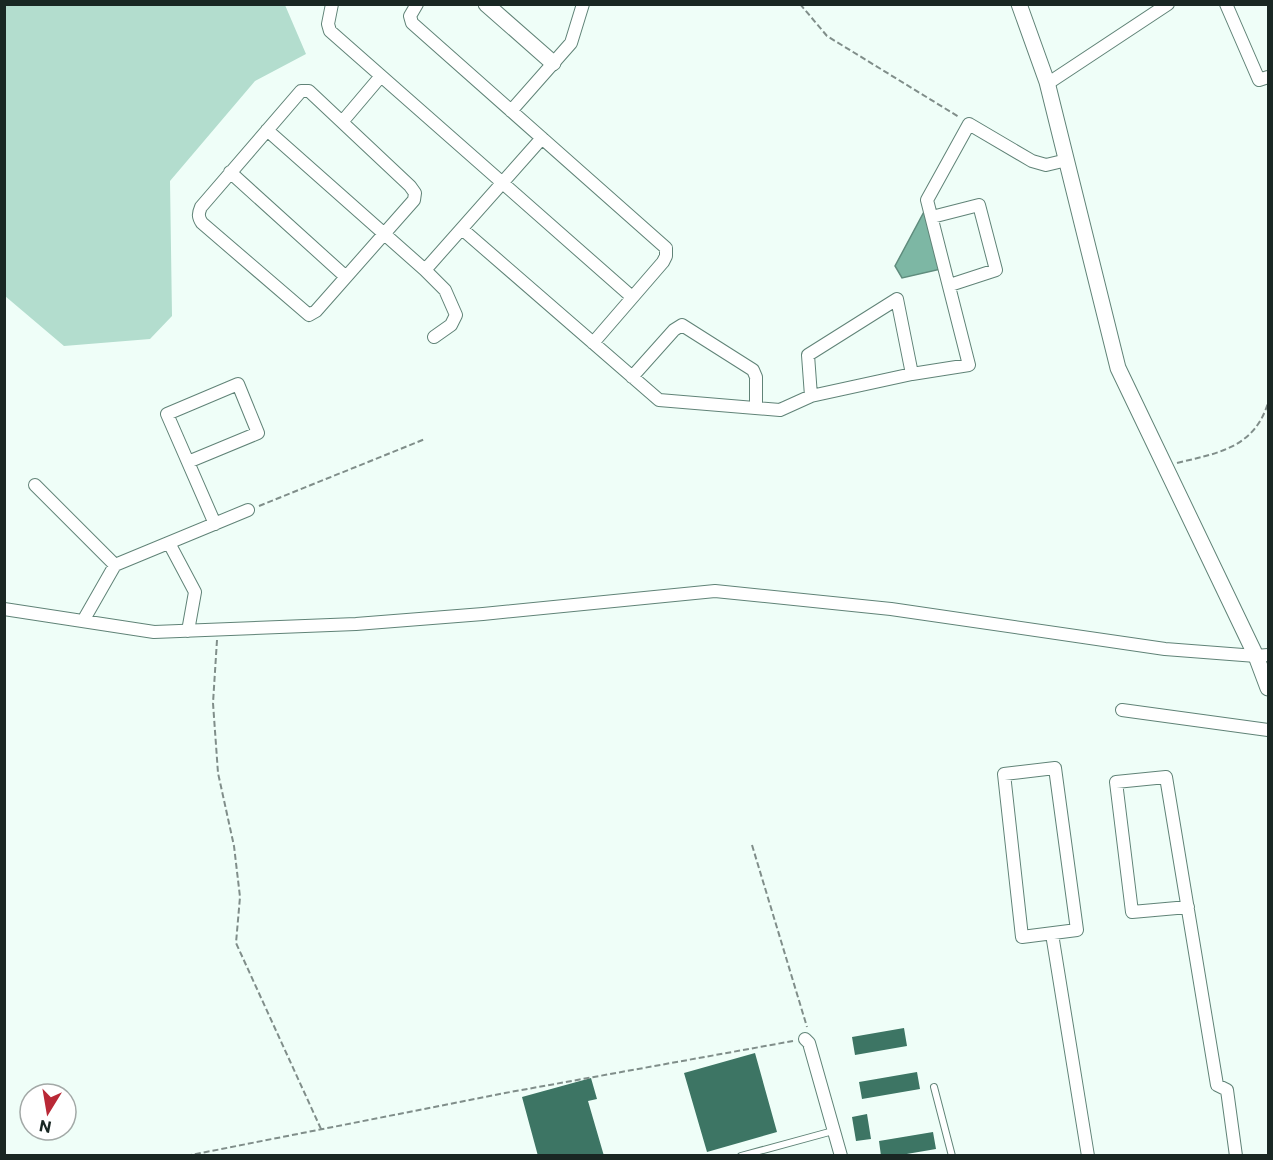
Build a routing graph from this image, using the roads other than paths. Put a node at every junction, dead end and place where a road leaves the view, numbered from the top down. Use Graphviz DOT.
graph roads {
  1 [pos="332,4"];
  2 [pos="417,4"];
  3 [pos="486,4"];
  4 [pos="1019,4"];
  5 [pos="1168,4"];
  6 [pos="1226,4"];
  7 [pos="580,7"];
  8 [pos="554,63"];
  9 [pos="381,76"];
  10 [pos="1269,77"];
  11 [pos="1047,84"];
  12 [pos="511,111"];
  13 [pos="342,122"];
  14 [pos="267,130"];
  15 [pos="542,138"];
  16 [pos="1067,160"];
  17 [pos="231,172"];
  18 [pos="502,183"];
  19 [pos="932,217"];
  20 [pos="462,229"];
  21 [pos="384,234"];
  22 [pos="425,270"];
  23 [pos="346,278"];
  24 [pos="950,285"];
  25 [pos="632,297"];
  26 [pos="434,337"];
  27 [pos="592,343"];
  28 [pos="912,374"];
  29 [pos="632,377"];
  30 [pos="811,396"];
  31 [pos="756,408"];
  32 [pos="188,462"];
  33 [pos="35,485"];
  34 [pos="248,510"];
  35 [pos="215,524"];
  36 [pos="169,543"];
  37 [pos="115,566"];
  38 [pos="4,609"];
  39 [pos="83,621"];
  40 [pos="188,631"];
  41 [pos="1262,655"];
  42 [pos="1269,688"];
  43 [pos="1122,710"];
  44 [pos="1269,730"];
  45 [pos="1188,907"];
  46 [pos="1052,934"];
  47 [pos="805,1039"];
  48 [pos="934,1087"];
  49 [pos="834,1130"];
  50 [pos="741,1155"];
  51 [pos="841,1155"];
  52 [pos="952,1155"];
  53 [pos="1088,1155"];
  54 [pos="1236,1155"];
  1 -- 9 [label="street"];
  2 -- 12 [label="street"];
  3 -- 8 [label="street"];
  4 -- 11 [label="street"];
  5 -- 11 [label="street"];
  6 -- 10 [label="street"];
  7 -- 8 [label="street"];
  8 -- 12 [label="street"];
  9 -- 13 [label="street"];
  9 -- 18 [label="street"];
  11 -- 16 [label="street"];
  12 -- 15 [label="street"];
  13 -- 14 [label="street"];
  13 -- 21 [label="street"];
  14 -- 17 [label="street"];
  14 -- 21 [label="street"];
  15 -- 18 [label="street"];
  15 -- 25 [label="street"];
  16 -- 19 [label="street"];
  16 -- 41 [label="street"];
  17 -- 23 [label="street"];
  17 -- 23 [label="street"];
  18 -- 20 [label="street"];
  18 -- 25 [label="street"];
  19 -- 24 [label="street"];
  19 -- 24 [label="street"];
  20 -- 22 [label="street"];
  20 -- 27 [label="street"];
  21 -- 22 [label="street"];
  21 -- 23 [label="street"];
  22 -- 26 [label="street"];
  24 -- 28 [label="street"];
  25 -- 27 [label="street"];
  27 -- 29 [label="street"];
  28 -- 30 [label="street"];
  28 -- 30 [label="street"];
  29 -- 31 [label="street"];
  29 -- 31 [label="street"];
  30 -- 31 [label="street"];
  32 -- 32 [label="street"];
  32 -- 35 [label="street"];
  33 -- 37 [label="street"];
  34 -- 35 [label="street"];
  35 -- 36 [label="street"];
  36 -- 37 [label="street"];
  36 -- 40 [label="street"];
  37 -- 39 [label="street"];
  38 -- 39 [label="street"];
  39 -- 40 [label="street"];
  40 -- 41 [label="street"];
  41 -- 42 [label="street"];
  43 -- 44 [label="street"];
  45 -- 45 [label="street"];
  45 -- 54 [label="street"];
  46 -- 46 [label="street"];
  46 -- 53 [label="street"];
  47 -- 49 [label="street"];
  48 -- 52 [label="lane"];
  49 -- 50 [label="lane"];
  49 -- 51 [label="street"];
}
